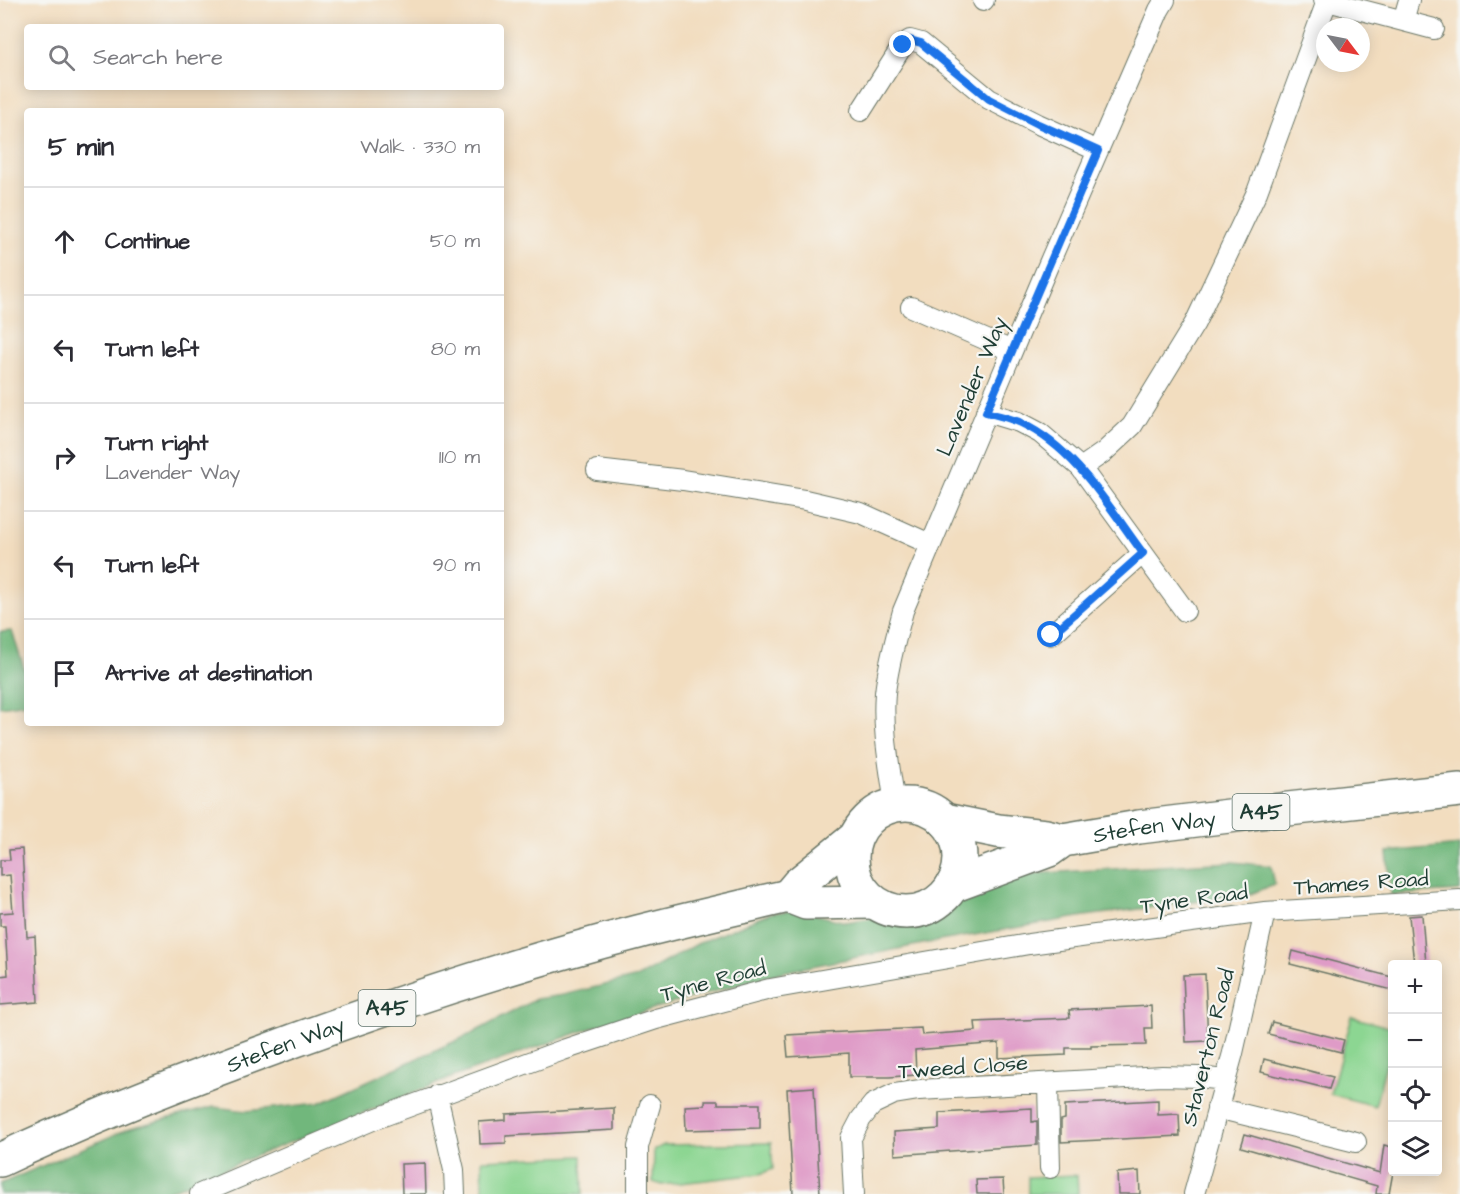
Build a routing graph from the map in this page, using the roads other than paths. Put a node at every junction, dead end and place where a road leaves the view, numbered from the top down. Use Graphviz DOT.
graph roads {
  1 [pos="1165,0"];
  2 [pos="1409,0"];
  3 [pos="1325,1"];
  4 [pos="1403,21"];
  5 [pos="1434,29"];
  6 [pos="861,111"];
  7 [pos="1098,151"];
  8 [pos="911,307"];
  9 [pos="1012,351"];
  10 [pos="986,412"];
  11 [pos="1081,468"];
  12 [pos="597,470"];
  13 [pos="930,544"];
  14 [pos="1143,553"];
  15 [pos="1185,611"];
  16 [pos="1051,635"];
  17 [pos="1460,790"];
  18 [pos="895,805"];
  19 [pos="944,820"];
  20 [pos="856,837"];
  21 [pos="1063,840"];
  22 [pos="952,886"];
  23 [pos="788,896"];
  24 [pos="1460,900"];
  25 [pos="873,902"];
  26 [pos="1265,912"];
  27 [pos="1226,1080"];
  28 [pos="1048,1084"];
  29 [pos="437,1095"];
  30 [pos="650,1105"];
  31 [pos="1217,1108"];
  32 [pos="1356,1142"];
  33 [pos="0,1160"];
  34 [pos="1050,1168"];
  35 [pos="200,1194"];
  36 [pos="455,1194"];
  37 [pos="638,1194"];
  38 [pos="854,1194"];
  39 [pos="1194,1194"];
  1 -- 7 [label="street, Lavender Way"];
  2 -- 4 [label="street"];
  3 -- 4 [label="street"];
  3 -- 11 [label="street"];
  4 -- 5 [label="street"];
  6 -- 7 [label="street"];
  7 -- 9 [label="street, Lavender Way"];
  8 -- 9 [label="street"];
  9 -- 10 [label="street, Lavender Way"];
  10 -- 11 [label="street"];
  10 -- 13 [label="street, Lavender Way"];
  11 -- 14 [label="street"];
  12 -- 13 [label="street"];
  13 -- 18 [label="street, Lavender Way"];
  14 -- 15 [label="street"];
  14 -- 16 [label="street"];
  17 -- 21 [label="highway, Stefen Way / A45"];
  18 -- 19 [label="highway"];
  18 -- 20 [label="highway"];
  19 -- 21 [label="highway, Stefen Way / A45"];
  19 -- 22 [label="highway"];
  20 -- 23 [label="highway"];
  20 -- 25 [label="highway"];
  21 -- 22 [label="highway, Stefen Way / A45"];
  22 -- 25 [label="highway"];
  23 -- 25 [label="highway, Stefen Way / A45"];
  23 -- 33 [label="highway, Stefen Way / A45"];
  24 -- 26 [label="street, Thames Road"];
  26 -- 27 [label="street, Staverton Road"];
  26 -- 29 [label="street, Tyne Road"];
  27 -- 28 [label="street, Tweed Close"];
  27 -- 31 [label="street, Staverton Road"];
  28 -- 34 [label="street, Tweed Close"];
  28 -- 38 [label="street, Tweed Close"];
  29 -- 35 [label="street, Tyne Road"];
  29 -- 36 [label="street"];
  30 -- 37 [label="street"];
  31 -- 32 [label="street"];
  31 -- 39 [label="street, Staverton Road"];
}
